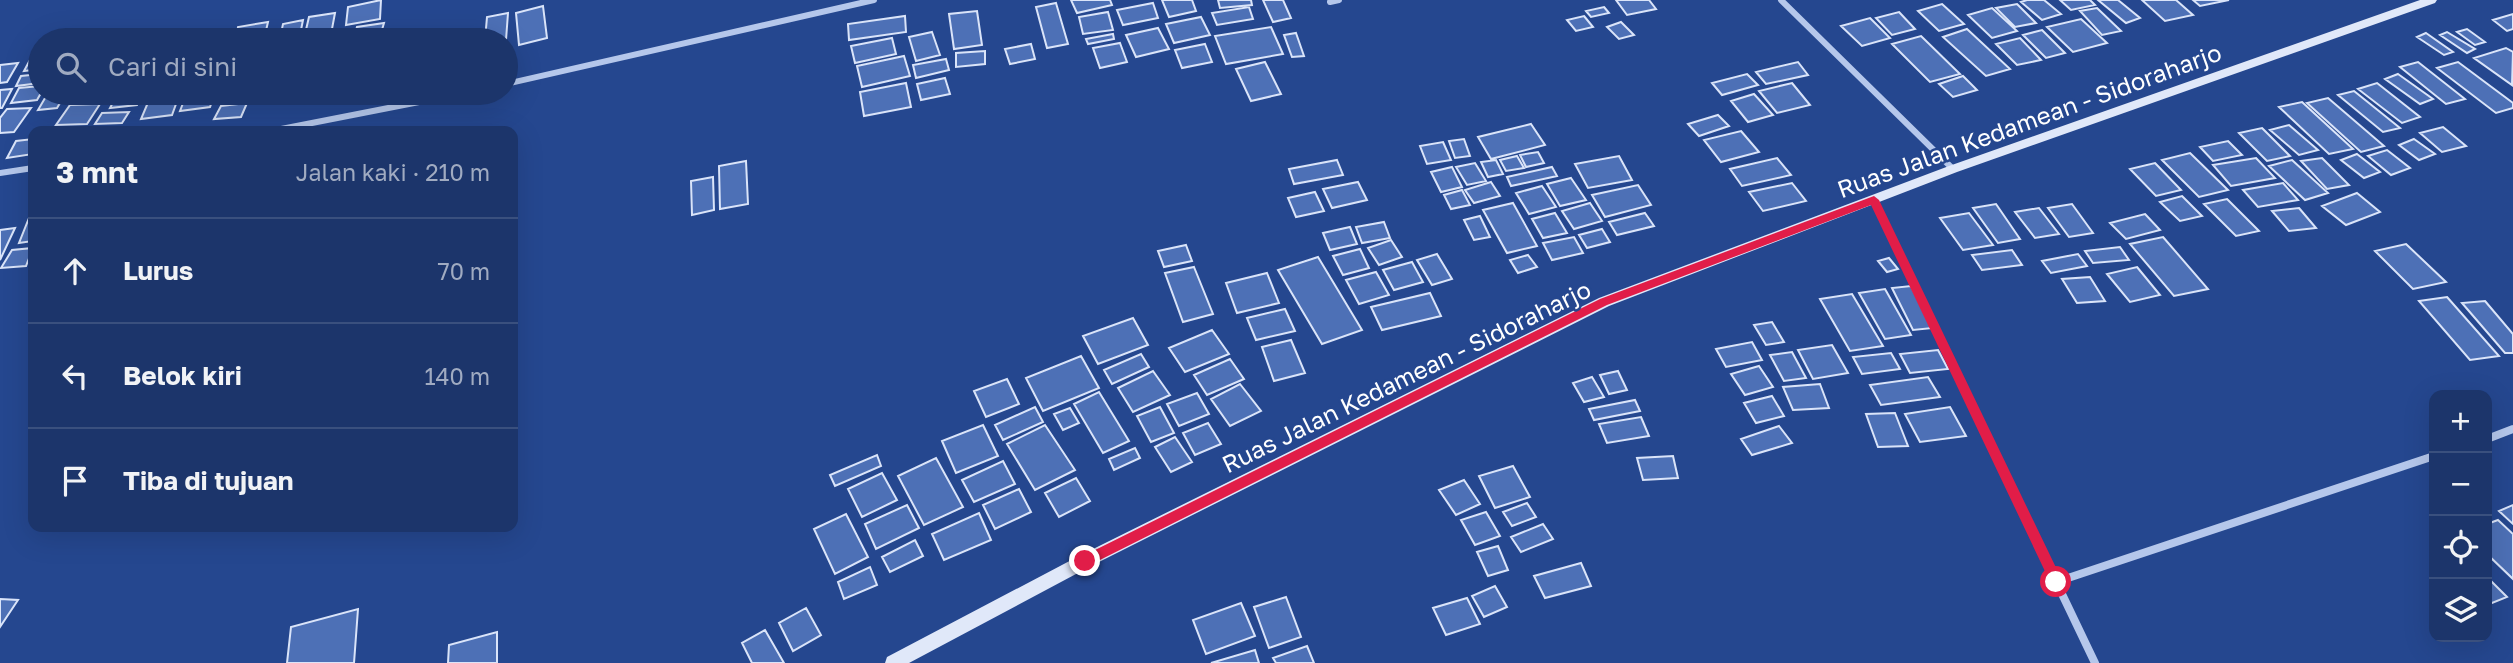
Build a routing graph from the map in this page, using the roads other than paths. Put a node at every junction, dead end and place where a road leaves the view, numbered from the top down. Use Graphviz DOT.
graph roads {
  1 [pos="874,0"];
  2 [pos="1339,0"];
  3 [pos="1781,0"];
  4 [pos="2431,0"];
  5 [pos="1330,2"];
  6 [pos="518,81"];
  7 [pos="404,105"];
  8 [pos="297,126"];
  9 [pos="28,169"];
  10 [pos="1953,169"];
  11 [pos="0,173"];
  12 [pos="1874,200"];
  13 [pos="2513,429"];
  14 [pos="2492,437"];
  15 [pos="2429,458"];
  16 [pos="2056,582"];
  17 [pos="893,663"];
  18 [pos="2095,663"];
  1 -- 6 [label="street"];
  2 -- 5 [label="street"];
  3 -- 10 [label="street"];
  4 -- 10 [label="main road, Ruas Jalan Kedamean - Sidoraharjo"];
  7 -- 8 [label="street"];
  9 -- 11 [label="street"];
  10 -- 12 [label="main road, Ruas Jalan Kedamean - Sidoraharjo"];
  12 -- 16 [label="street"];
  12 -- 17 [label="main road, Ruas Jalan Kedamean - Sidoraharjo"];
  13 -- 14 [label="street"];
  15 -- 16 [label="street"];
  16 -- 18 [label="street"];
}
